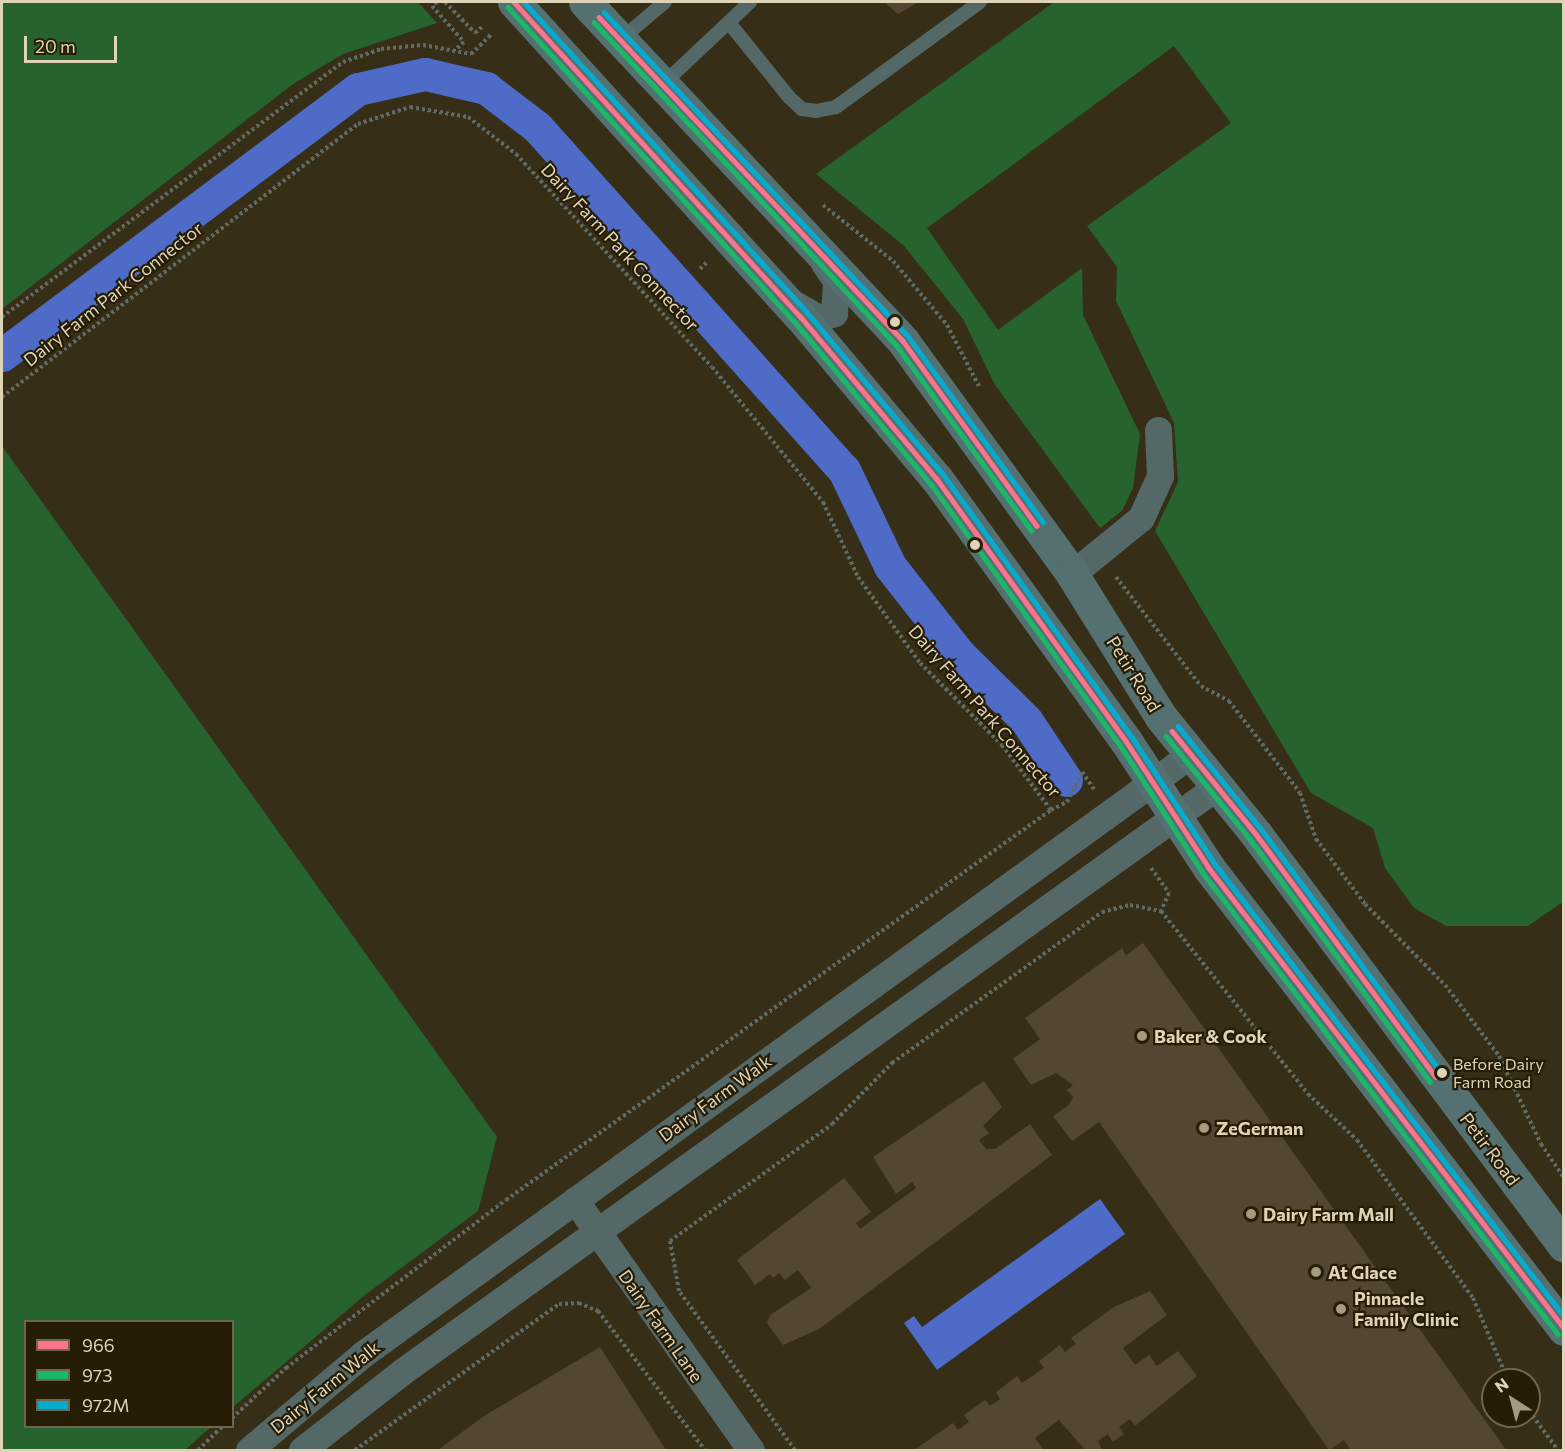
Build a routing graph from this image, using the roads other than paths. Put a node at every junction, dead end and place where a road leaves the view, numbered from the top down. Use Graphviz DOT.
graph roads {
  1 [pos="514,2"];
  2 [pos="585,2"];
  3 [pos="664,2"];
  4 [pos="750,2"];
  5 [pos="980,2"];
  6 [pos="729,24"];
  7 [pos="620,40"];
  8 [pos="662,85"];
  9 [pos="815,246"];
  10 [pos="768,283"];
  11 [pos="1158,430"];
  12 [pos="1072,574"];
  13 [pos="1190,755"];
  14 [pos="1151,781"];
  15 [pos="1215,789"];
  16 [pos="1175,817"];
  17 [pos="575,1200"];
  18 [pos="598,1234"];
  19 [pos="1563,1246"];
  20 [pos="1563,1329"];
  21 [pos="249,1450"];
  22 [pos="302,1450"];
  23 [pos="751,1450"];
  1 -- 10 [label="main road, Petir Road"];
  2 -- 7 [label="main road, Petir Road"];
  3 -- 7 [label="lane"];
  4 -- 6 [label="lane"];
  5 -- 6 [label="lane"];
  6 -- 8 [label="lane"];
  7 -- 8 [label="main road, Petir Road"];
  8 -- 9 [label="main road, Petir Road"];
  9 -- 10 [label="street, Petir Road"];
  9 -- 12 [label="main road, Petir Road"];
  10 -- 14 [label="main road, Petir Road"];
  11 -- 12 [label="street"];
  12 -- 13 [label="main road, Petir Road"];
  13 -- 14 [label="street, Dairy Farm Walk"];
  13 -- 15 [label="main road, Petir Road"];
  14 -- 16 [label="main road, Petir Road"];
  14 -- 17 [label="street, Dairy Farm Walk"];
  15 -- 16 [label="street, Dairy Farm Walk"];
  15 -- 19 [label="main road, Petir Road"];
  16 -- 18 [label="street, Dairy Farm Walk"];
  16 -- 20 [label="main road, Petir Road"];
  17 -- 18 [label="street, Dairy Farm Lane"];
  17 -- 21 [label="street, Dairy Farm Walk"];
  18 -- 22 [label="street, Dairy Farm Walk"];
  18 -- 23 [label="street, Dairy Farm Lane"];
}
